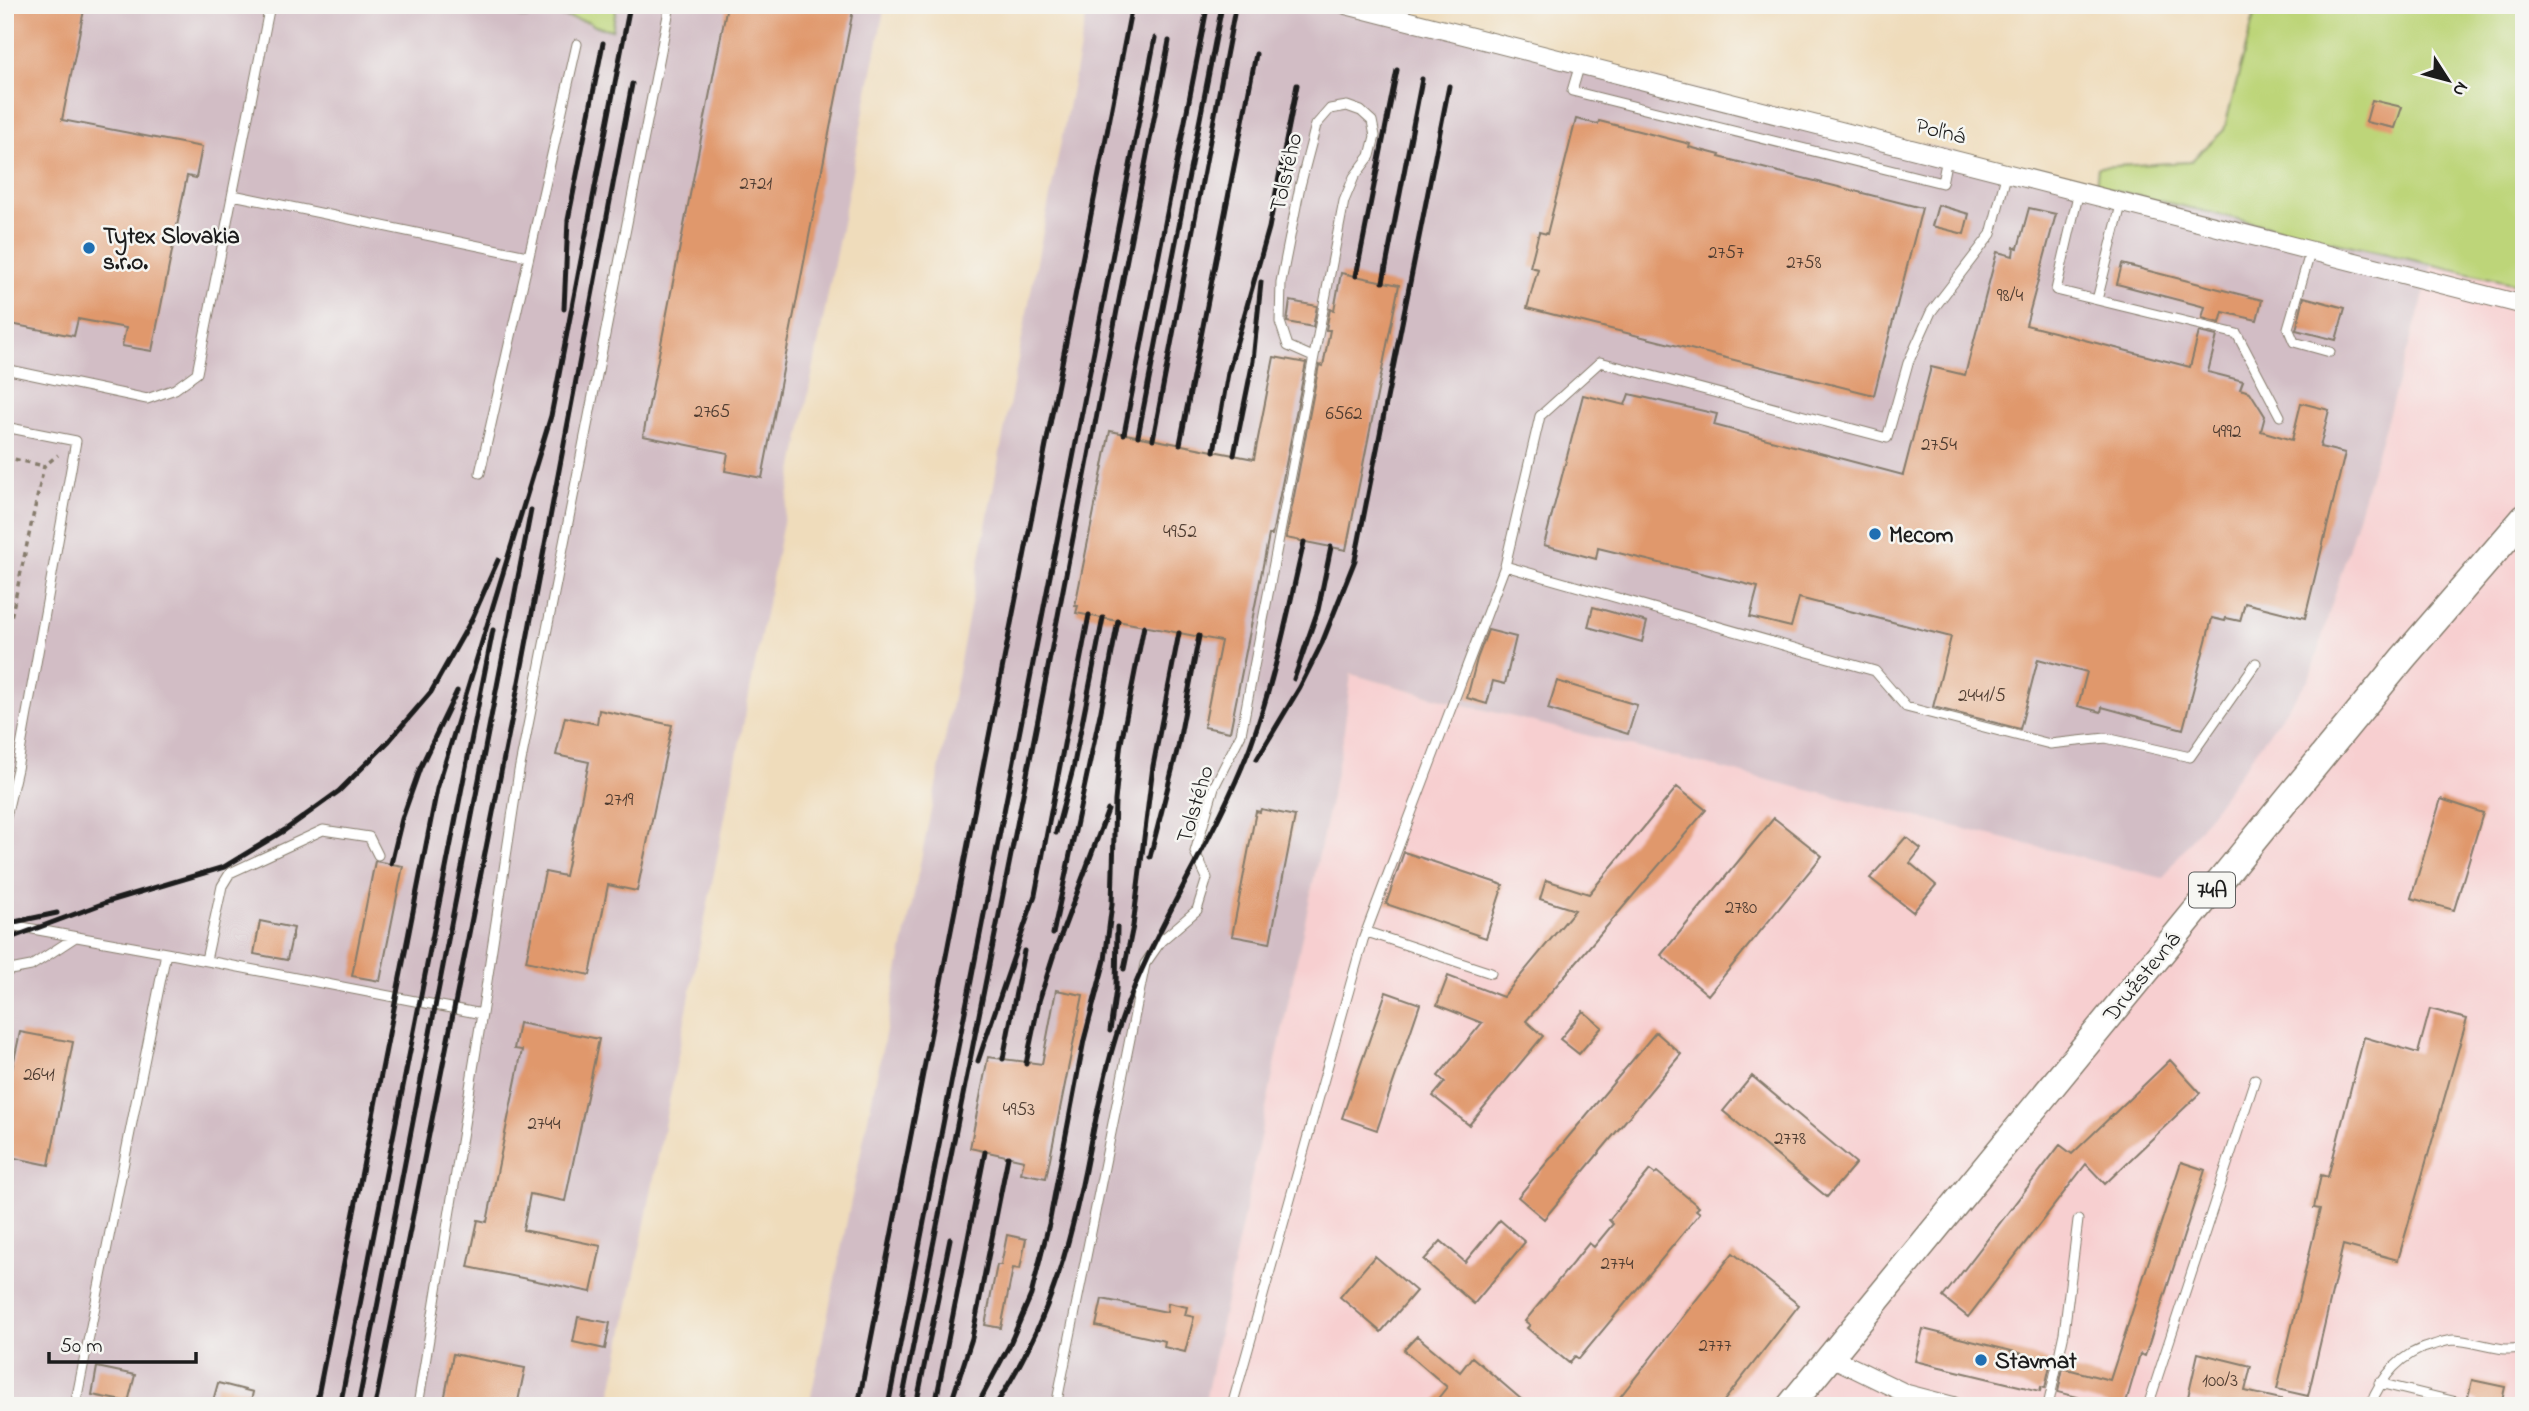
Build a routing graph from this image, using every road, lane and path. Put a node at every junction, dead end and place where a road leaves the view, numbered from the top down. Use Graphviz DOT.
graph roads {
  1 [pos="270,5"];
  2 [pos="670,5"];
  3 [pos="1346,5"];
  4 [pos="577,44"];
  5 [pos="1580,64"];
  6 [pos="1948,156"];
  7 [pos="2007,172"];
  8 [pos="2079,191"];
  9 [pos="233,195"];
  10 [pos="2122,201"];
  11 [pos="2311,250"];
  12 [pos="527,256"];
  13 [pos="2096,300"];
  14 [pos="2524,305"];
  15 [pos="2330,352"];
  16 [pos="1313,357"];
  17 [pos="5,369"];
  18 [pos="2280,416"];
  19 [pos="5,427"];
  20 [pos="76,441"];
  21 [pos="5,457"];
  22 [pos="44,466"];
  23 [pos="480,473"];
  24 [pos="2524,518"];
  25 [pos="1505,566"];
  26 [pos="5,645"];
  27 [pos="2256,663"];
  28 [pos="5,821"];
  29 [pos="378,855"];
  30 [pos="5,924"];
  31 [pos="1367,932"];
  32 [pos="74,938"];
  33 [pos="166,953"];
  34 [pos="206,960"];
  35 [pos="5,971"];
  36 [pos="1491,973"];
  37 [pos="482,1014"];
  38 [pos="2255,1079"];
  39 [pos="2078,1220"];
  40 [pos="2524,1347"];
  41 [pos="1831,1357"];
  42 [pos="2379,1383"];
  43 [pos="75,1406"];
  44 [pos="418,1406"];
  45 [pos="1056,1406"];
  46 [pos="1233,1406"];
  47 [pos="1790,1406"];
  48 [pos="1953,1406"];
  49 [pos="2048,1406"];
  50 [pos="2148,1406"];
  51 [pos="2370,1406"];
  52 [pos="2473,1406"];
  1 -- 9 [label="lane"];
  2 -- 37 [label="lane"];
  3 -- 5 [label="street, Poľná"];
  4 -- 12 [label="lane"];
  5 -- 6 [label="street, Poľná"];
  5 -- 6 [label="lane"];
  6 -- 7 [label="street, Poľná"];
  7 -- 8 [label="street, Poľná"];
  7 -- 25 [label="lane"];
  8 -- 10 [label="street, Poľná"];
  8 -- 13 [label="lane"];
  9 -- 12 [label="lane"];
  9 -- 17 [label="lane"];
  10 -- 11 [label="street, Poľná"];
  10 -- 13 [label="lane"];
  11 -- 14 [label="street, Poľná"];
  11 -- 15 [label="lane"];
  12 -- 23 [label="lane"];
  13 -- 18 [label="lane"];
  16 -- 16 [label="lane, Tolstého"];
  16 -- 45 [label="lane, Tolstého"];
  19 -- 20 [label="lane"];
  20 -- 22 [label="path"];
  20 -- 28 [label="lane"];
  21 -- 22 [label="path"];
  22 -- 26 [label="path"];
  24 -- 41 [label="main road, Družstevná / 74A"];
  25 -- 27 [label="lane"];
  25 -- 31 [label="lane"];
  29 -- 34 [label="lane"];
  30 -- 32 [label="lane"];
  31 -- 36 [label="lane"];
  31 -- 46 [label="lane"];
  32 -- 33 [label="lane"];
  32 -- 35 [label="lane"];
  33 -- 34 [label="lane"];
  33 -- 43 [label="lane"];
  34 -- 37 [label="lane"];
  37 -- 44 [label="lane"];
  38 -- 50 [label="lane"];
  39 -- 49 [label="lane"];
  40 -- 42 [label="lane"];
  41 -- 47 [label="main road, Družstevná / 74A"];
  41 -- 48 [label="street"];
  42 -- 51 [label="lane"];
  42 -- 52 [label="lane"];
}
